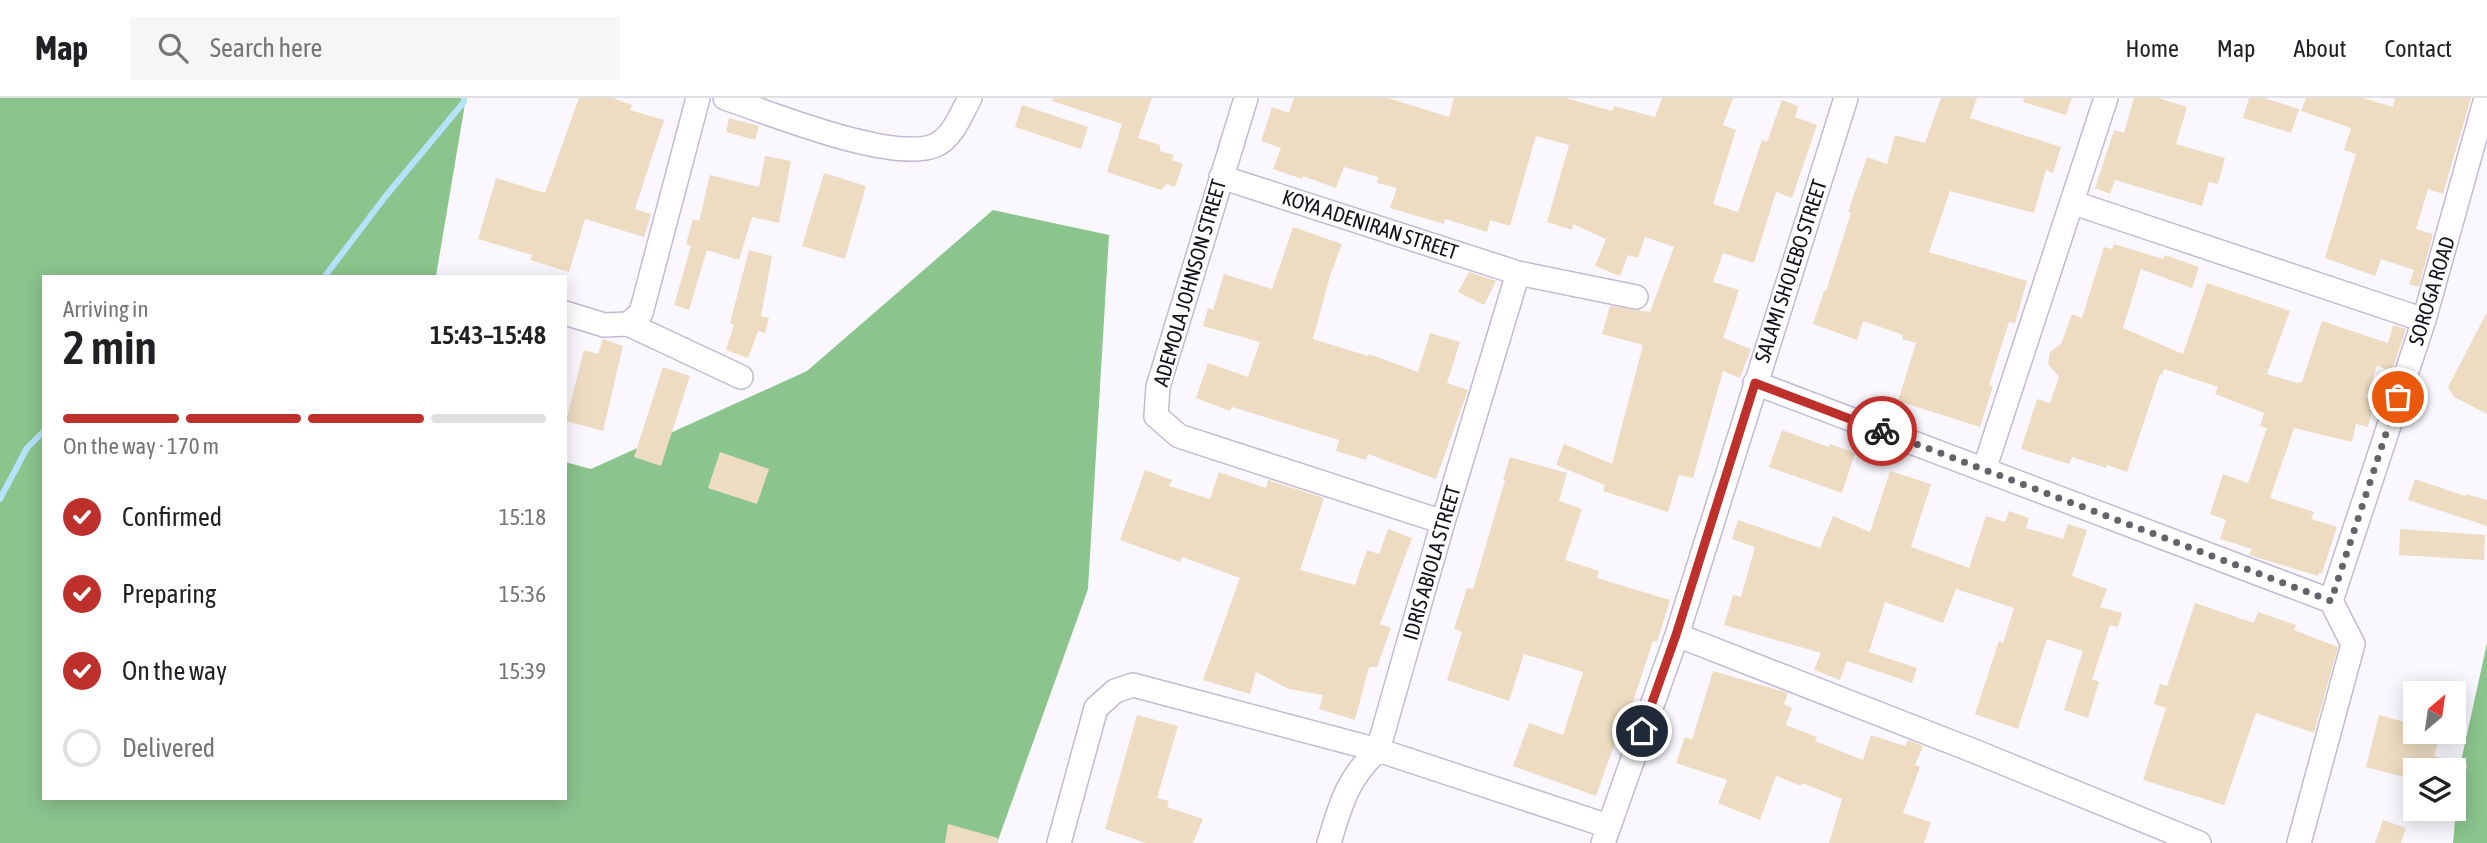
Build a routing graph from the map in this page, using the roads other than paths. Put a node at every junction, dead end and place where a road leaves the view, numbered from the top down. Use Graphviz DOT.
graph roads {
  1 [pos="698,98"];
  2 [pos="724,98"];
  3 [pos="970,98"];
  4 [pos="1246,98"];
  5 [pos="2106,98"];
  6 [pos="2486,98"];
  7 [pos="1839,100"];
  8 [pos="1221,177"];
  9 [pos="2074,203"];
  10 [pos="1518,273"];
  11 [pos="1636,298"];
  12 [pos="567,314"];
  13 [pos="2424,320"];
  14 [pos="628,324"];
  15 [pos="741,377"];
  16 [pos="1755,383"];
  17 [pos="1984,470"];
  18 [pos="1443,522"];
  19 [pos="2331,601"];
  20 [pos="1676,635"];
  21 [pos="1378,750"];
  22 [pos="1606,835"];
  23 [pos="1059,843"];
  24 [pos="1329,843"];
  25 [pos="2199,843"];
  26 [pos="2299,843"];
  1 -- 14 [label="street"];
  2 -- 3 [label="street"];
  4 -- 8 [label="street, ADEMOLA JOHNSON STREET"];
  5 -- 9 [label="street"];
  6 -- 13 [label="street, SOROGA ROAD"];
  7 -- 16 [label="street, SALAMI SHOLEBO STREET"];
  8 -- 10 [label="street, KOYA ADENIRAN STREET"];
  8 -- 18 [label="street, ADEMOLA JOHNSON STREET"];
  9 -- 13 [label="street"];
  9 -- 17 [label="street"];
  10 -- 11 [label="street, KOYA ADENIRAN STREET"];
  10 -- 18 [label="street, IDRIS ABIOLA STREET"];
  10 -- 21 [label="street"];
  12 -- 14 [label="street"];
  13 -- 19 [label="street, SOROGA ROAD"];
  14 -- 15 [label="street"];
  16 -- 17 [label="street"];
  16 -- 20 [label="street, SALAMI SHOLEBO STREET"];
  17 -- 19 [label="street"];
  18 -- 21 [label="street, IDRIS ABIOLA STREET"];
  19 -- 26 [label="street"];
  20 -- 22 [label="street, SALAMI SHOLEBO STREET"];
  20 -- 25 [label="street"];
  21 -- 22 [label="street"];
  21 -- 23 [label="street"];
  21 -- 24 [label="street, IDRIS ABIOLA STREET"];
}
